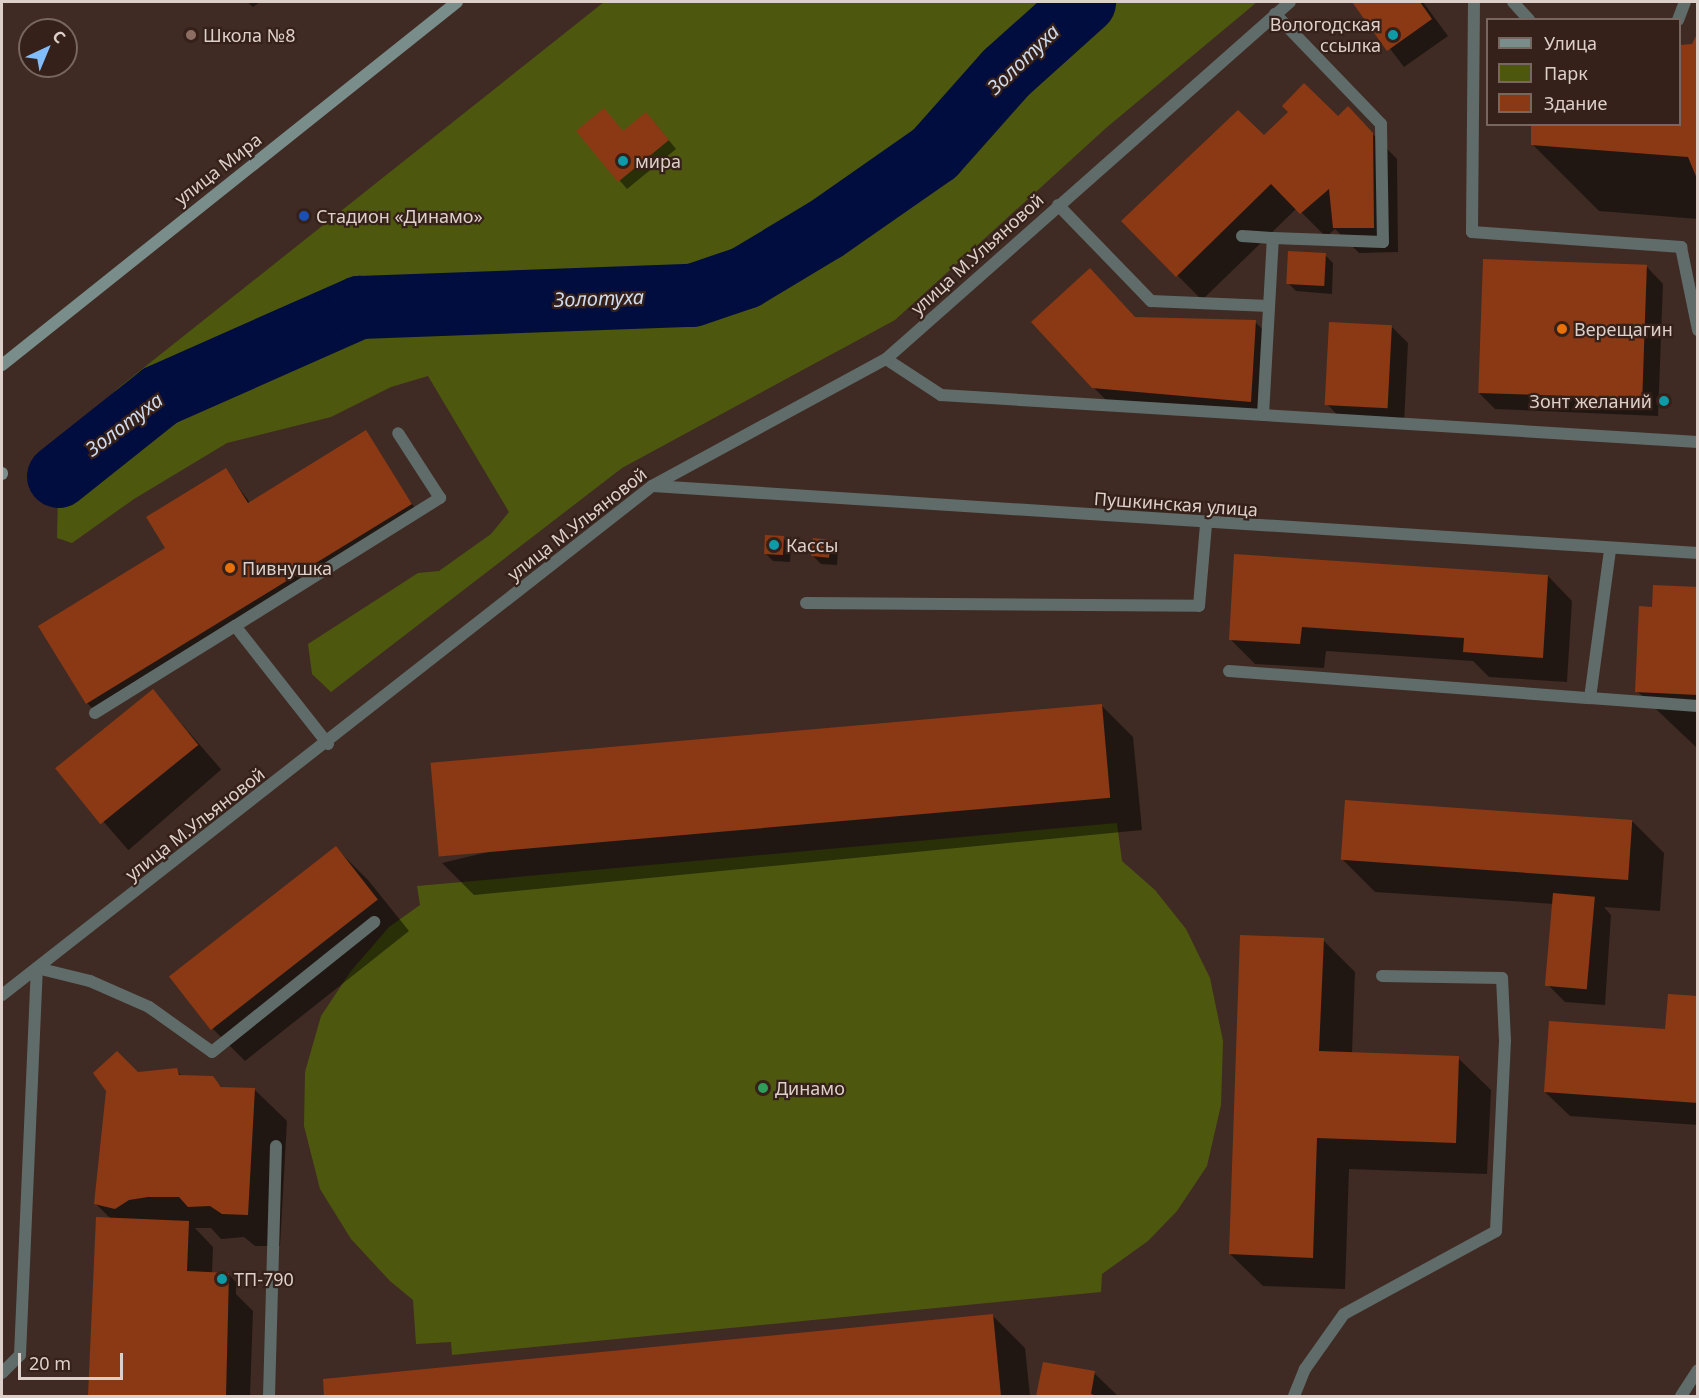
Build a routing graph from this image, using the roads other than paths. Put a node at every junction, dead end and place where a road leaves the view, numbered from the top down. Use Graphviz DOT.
graph roads {
  1 [pos="457,2"];
  2 [pos="1290,2"];
  3 [pos="1474,2"];
  4 [pos="1514,2"];
  5 [pos="1686,2"];
  6 [pos="1275,14"];
  7 [pos="1527,18"];
  8 [pos="1679,18"];
  9 [pos="1058,206"];
  10 [pos="1242,236"];
  11 [pos="1273,238"];
  12 [pos="1269,306"];
  13 [pos="1698,330"];
  14 [pos="886,359"];
  15 [pos="2,365"];
  16 [pos="1263,415"];
  17 [pos="398,433"];
  18 [pos="1698,442"];
  19 [pos="652,486"];
  20 [pos="1206,524"];
  21 [pos="1610,550"];
  22 [pos="1698,553"];
  23 [pos="806,603"];
  24 [pos="234,626"];
  25 [pos="1229,671"];
  26 [pos="1590,698"];
  27 [pos="1698,706"];
  28 [pos="95,713"];
  29 [pos="328,744"];
  30 [pos="374,922"];
  31 [pos="37,968"];
  32 [pos="1382,976"];
  33 [pos="2,995"];
  34 [pos="276,1146"];
  35 [pos="1698,1370"];
  36 [pos="2,1373"];
  37 [pos="269,1396"];
  38 [pos="1294,1396"];
  39 [pos="1681,1396"];
  1 -- 15 [label="main road, улица Мира"];
  2 -- 6 [label="street, улица М.Ульяновой"];
  3 -- 13 [label="street"];
  4 -- 7 [label="street"];
  5 -- 8 [label="street"];
  6 -- 9 [label="street, улица М.Ульяновой"];
  6 -- 11 [label="street"];
  9 -- 12 [label="street"];
  9 -- 14 [label="street, улица М.Ульяновой"];
  10 -- 11 [label="street"];
  11 -- 12 [label="street"];
  12 -- 16 [label="street"];
  14 -- 16 [label="street"];
  14 -- 19 [label="street, улица М.Ульяновой"];
  16 -- 18 [label="street"];
  17 -- 24 [label="street"];
  19 -- 20 [label="street, Пушкинская улица"];
  19 -- 29 [label="street, улица М.Ульяновой"];
  20 -- 21 [label="street, Пушкинская улица"];
  20 -- 23 [label="street"];
  21 -- 22 [label="street, Пушкинская улица"];
  21 -- 26 [label="street"];
  24 -- 28 [label="street"];
  24 -- 29 [label="street"];
  25 -- 26 [label="street"];
  26 -- 27 [label="street"];
  29 -- 31 [label="street, улица М.Ульяновой"];
  30 -- 31 [label="street"];
  31 -- 33 [label="street, улица М.Ульяновой"];
  31 -- 36 [label="street"];
  32 -- 38 [label="street"];
  34 -- 37 [label="street"];
  35 -- 39 [label="street"];
}
